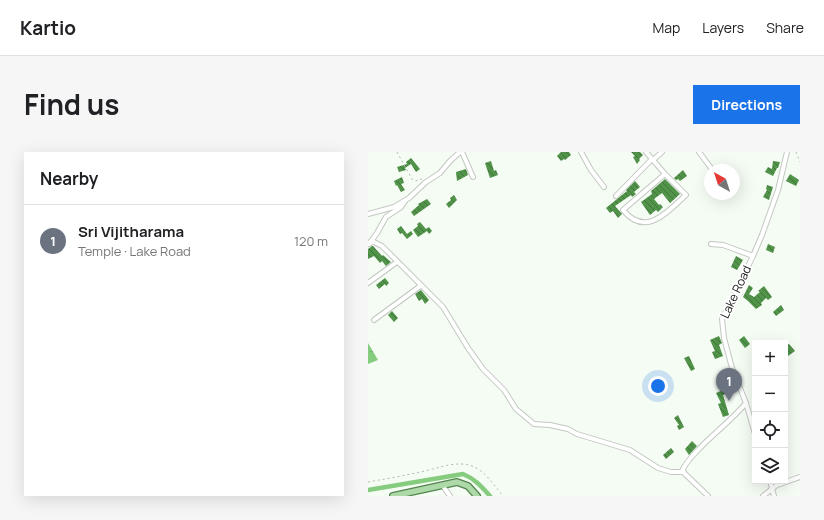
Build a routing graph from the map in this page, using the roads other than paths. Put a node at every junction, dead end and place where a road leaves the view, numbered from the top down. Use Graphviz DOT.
graph roads {
  1 [pos="461,152"];
  2 [pos="581,152"];
  3 [pos="646,152"];
  4 [pos="662,152"];
  5 [pos="699,152"];
  6 [pos="787,152"];
  7 [pos="653,159"];
  8 [pos="708,164"];
  9 [pos="665,174"];
  10 [pos="473,177"];
  11 [pos="604,187"];
  12 [pos="616,196"];
  13 [pos="405,201"];
  14 [pos="368,214"];
  15 [pos="368,244"];
  16 [pos="711,244"];
  17 [pos="753,256"];
  18 [pos="397,262"];
  19 [pos="368,283"];
  20 [pos="420,285"];
  21 [pos="374,320"];
  22 [pos="746,403"];
  23 [pos="752,424"];
  24 [pos="684,472"];
  25 [pos="800,477"];
  26 [pos="771,484"];
  27 [pos="443,486"];
  28 [pos="772,489"];
  29 [pos="393,496"];
  30 [pos="450,496"];
  31 [pos="477,496"];
  32 [pos="708,496"];
  33 [pos="763,496"];
  34 [pos="774,496"];
  1 -- 10 [label="street"];
  1 -- 13 [label="street"];
  2 -- 11 [label="street"];
  3 -- 7 [label="street"];
  4 -- 7 [label="street"];
  5 -- 8 [label="street"];
  6 -- 17 [label="street, Lake Road"];
  7 -- 9 [label="street"];
  7 -- 12 [label="street"];
  9 -- 9 [label="street"];
  13 -- 14 [label="street"];
  13 -- 15 [label="street"];
  15 -- 18 [label="street"];
  16 -- 17 [label="street"];
  17 -- 22 [label="street, Lake Road"];
  18 -- 19 [label="street"];
  18 -- 20 [label="street"];
  20 -- 21 [label="street"];
  20 -- 24 [label="street"];
  22 -- 23 [label="street, Lake Road"];
  22 -- 24 [label="street"];
  24 -- 32 [label="street"];
  25 -- 28 [label="street"];
  26 -- 28 [label="street"];
  27 -- 29 [label="main road"];
  27 -- 30 [label="street"];
  27 -- 31 [label="main road"];
  28 -- 33 [label="street"];
  28 -- 34 [label="street"];
}
